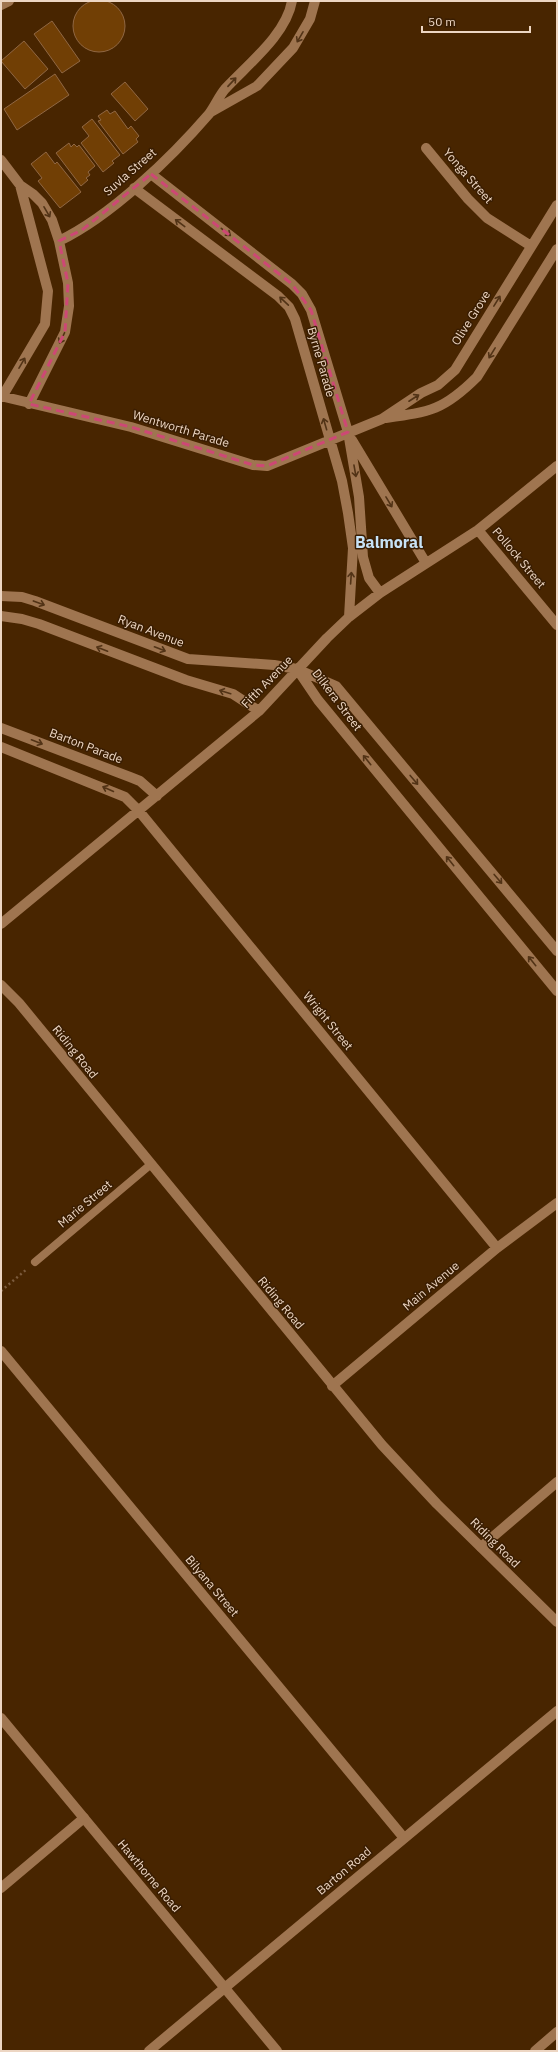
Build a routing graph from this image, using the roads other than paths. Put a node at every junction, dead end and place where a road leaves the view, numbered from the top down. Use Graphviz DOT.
graph roads {
  1 [pos="9,1"];
  2 [pos="292,1"];
  3 [pos="315,1"];
  4 [pos="1,5"];
  5 [pos="209,113"];
  6 [pos="426,148"];
  7 [pos="1,160"];
  8 [pos="151,174"];
  9 [pos="20,185"];
  10 [pos="134,188"];
  11 [pos="557,205"];
  12 [pos="59,241"];
  13 [pos="531,246"];
  14 [pos="557,249"];
  15 [pos="2,397"];
  16 [pos="29,404"];
  17 [pos="382,419"];
  18 [pos="348,432"];
  19 [pos="329,439"];
  20 [pos="557,466"];
  21 [pos="478,530"];
  22 [pos="426,563"];
  23 [pos="380,593"];
  24 [pos="1,596"];
  25 [pos="1,616"];
  26 [pos="349,617"];
  27 [pos="556,623"];
  28 [pos="297,669"];
  29 [pos="259,711"];
  30 [pos="1,728"];
  31 [pos="1,747"];
  32 [pos="157,796"];
  33 [pos="139,811"];
  34 [pos="1,924"];
  35 [pos="557,951"];
  36 [pos="1,985"];
  37 [pos="557,991"];
  38 [pos="150,1165"];
  39 [pos="557,1198"];
  40 [pos="553,1206"];
  41 [pos="497,1248"];
  42 [pos="35,1262"];
  43 [pos="1,1351"];
  44 [pos="332,1386"];
  45 [pos="557,1482"];
  46 [pos="481,1547"];
  47 [pos="557,1622"];
  48 [pos="557,1711"];
  49 [pos="1,1718"];
  50 [pos="84,1818"];
  51 [pos="404,1838"];
  52 [pos="1,1888"];
  53 [pos="224,1988"];
  54 [pos="555,2038"];
  55 [pos="149,2051"];
  56 [pos="277,2051"];
  57 [pos="535,2051"];
  1 -- 4 [label="street"];
  5 -- 2 [label="street, Suvla Street, one-way"];
  3 -- 5 [label="street, Suvla Street, one-way"];
  5 -- 8 [label="street, Suvla Street"];
  6 -- 13 [label="street, Yonga Street"];
  7 -- 9 [label="street"];
  8 -- 10 [label="street, Suvla Street"];
  8 -- 18 [label="street, Byrne Parade, one-way"];
  9 -- 12 [label="street, one-way"];
  15 -- 9 [label="street, one-way"];
  10 -- 12 [label="street, Suvla Street"];
  19 -- 10 [label="street, Byrne Parade, one-way"];
  11 -- 13 [label="street, Olive Grove"];
  12 -- 16 [label="street, one-way"];
  17 -- 13 [label="street, Olive Grove, one-way"];
  14 -- 17 [label="street, Olive Grove, one-way"];
  15 -- 16 [label="street, Wentworth Parade"];
  16 -- 19 [label="street, Wentworth Parade"];
  17 -- 18 [label="street, Olive Grove"];
  18 -- 19 [label="street, Wentworth Parade"];
  18 -- 22 [label="street, Byrne Parade, one-way"];
  18 -- 23 [label="street, Byrne Parade, one-way"];
  26 -- 19 [label="street, Byrne Parade, one-way"];
  20 -- 21 [label="street, Fifth Avenue"];
  21 -- 22 [label="street, Fifth Avenue"];
  21 -- 27 [label="street, Pollock Street"];
  22 -- 23 [label="street, Fifth Avenue"];
  23 -- 26 [label="street, Fifth Avenue"];
  24 -- 28 [label="street, Ryan Avenue, one-way"];
  29 -- 25 [label="street, one-way"];
  26 -- 28 [label="street, Fifth Avenue"];
  28 -- 29 [label="street, Fifth Avenue"];
  28 -- 35 [label="street, Dilkera Street, one-way"];
  37 -- 28 [label="street, Dilkera Street, one-way"];
  29 -- 32 [label="street, Fifth Avenue"];
  30 -- 32 [label="street, Barton Parade, one-way"];
  33 -- 31 [label="street, one-way"];
  32 -- 33 [label="street, Fifth Avenue"];
  33 -- 34 [label="street, Fifth Avenue"];
  33 -- 41 [label="street, Wright Street"];
  36 -- 38 [label="street, Riding Road"];
  38 -- 42 [label="lane, Marie Street"];
  38 -- 44 [label="street, Riding Road"];
  39 -- 40 [label="street, Main Avenue"];
  40 -- 41 [label="street, Main Avenue"];
  41 -- 44 [label="street, Main Avenue"];
  43 -- 51 [label="street, Bilyana Street"];
  44 -- 46 [label="street, Riding Road"];
  45 -- 46 [label="street"];
  46 -- 47 [label="street, Riding Road"];
  48 -- 51 [label="street, Barton Road"];
  49 -- 50 [label="street, Hawthorne Road"];
  50 -- 52 [label="street"];
  50 -- 53 [label="street, Hawthorne Road"];
  51 -- 53 [label="street, Barton Road"];
  53 -- 55 [label="street, Barton Road"];
  53 -- 56 [label="street, Hawthorne Road"];
  54 -- 57 [label="street"];
}
